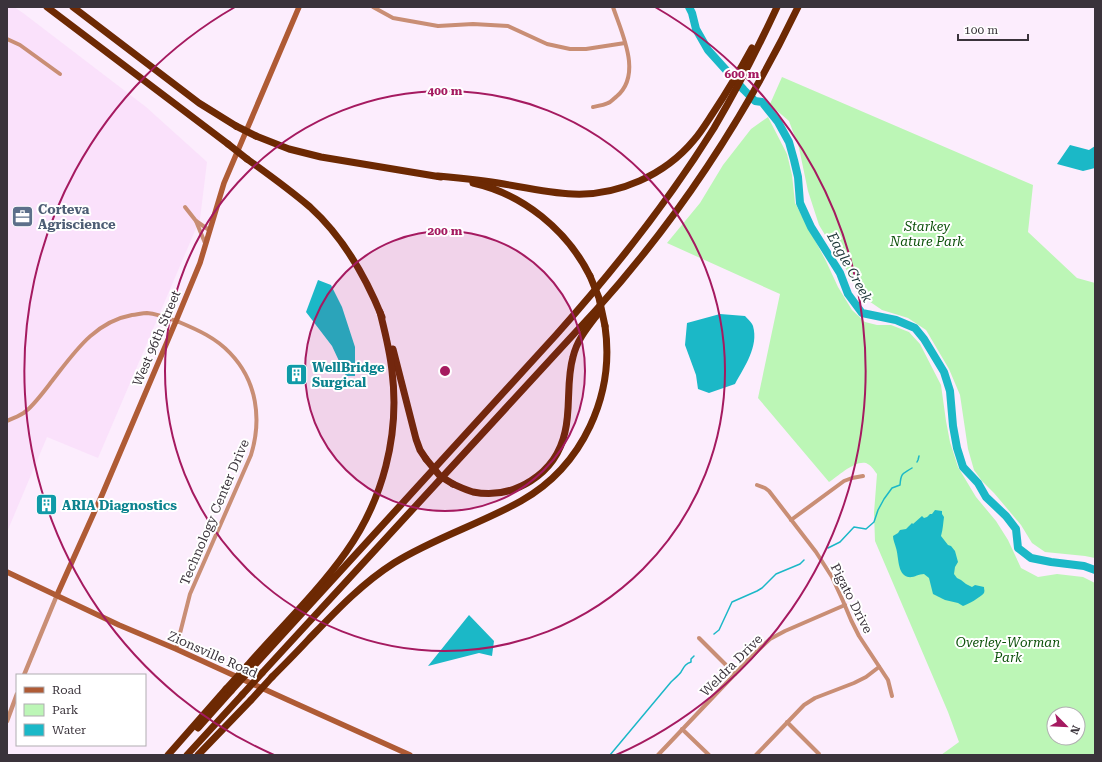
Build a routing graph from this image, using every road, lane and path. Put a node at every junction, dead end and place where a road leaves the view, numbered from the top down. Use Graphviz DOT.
graph roads {
  1 [pos="47,7"];
  2 [pos="73,7"];
  3 [pos="299,7"];
  4 [pos="373,7"];
  5 [pos="613,7"];
  6 [pos="777,7"];
  7 [pos="798,7"];
  8 [pos="7,39"];
  9 [pos="625,43"];
  10 [pos="60,74"];
  11 [pos="724,102"];
  12 [pos="593,107"];
  13 [pos="438,176"];
  14 [pos="185,207"];
  15 [pos="196,221"];
  16 [pos="209,230"];
  17 [pos="205,243"];
  18 [pos="618,286"];
  19 [pos="380,312"];
  20 [pos="176,321"];
  21 [pos="7,421"];
  22 [pos="863,476"];
  23 [pos="757,485"];
  24 [pos="792,520"];
  25 [pos="7,572"];
  26 [pos="57,595"];
  27 [pos="845,605"];
  28 [pos="699,638"];
  29 [pos="176,649"];
  30 [pos="250,667"];
  31 [pos="879,667"];
  32 [pos="24,674"];
  33 [pos="735,674"];
  34 [pos="229,690"];
  35 [pos="892,696"];
  36 [pos="16,697"];
  37 [pos="7,722"];
  38 [pos="787,722"];
  39 [pos="682,729"];
  40 [pos="408,754"];
  41 [pos="819,754"];
  42 [pos="168,755"];
  43 [pos="173,755"];
  44 [pos="187,755"];
  45 [pos="198,755"];
  46 [pos="658,755"];
  47 [pos="710,755"];
  48 [pos="756,755"];
  1 -- 19 [label="highway, bridge"];
  2 -- 13 [label="highway, bridge"];
  3 -- 16 [label="main road, West 96th Street"];
  4 -- 9 [label="street"];
  5 -- 9 [label="street"];
  6 -- 11 [label="highway"];
  7 -- 18 [label="highway"];
  8 -- 10 [label="street"];
  9 -- 12 [label="street"];
  11 -- 13 [label="highway"];
  11 -- 30 [label="highway"];
  13 -- 45 [label="highway, bridge"];
  14 -- 15 [label="street"];
  15 -- 16 [label="street"];
  15 -- 17 [label="street"];
  16 -- 17 [label="main road, West 96th Street"];
  17 -- 20 [label="main road, West 96th Street"];
  18 -- 19 [label="highway, bridge"];
  18 -- 44 [label="highway, bridge"];
  19 -- 30 [label="highway"];
  20 -- 21 [label="street, Technology Center Drive"];
  20 -- 26 [label="main road, West 96th Street"];
  20 -- 29 [label="street, Technology Center Drive"];
  22 -- 24 [label="street"];
  23 -- 24 [label="street, Pigato Drive"];
  24 -- 27 [label="street, Pigato Drive"];
  25 -- 26 [label="main road, Zionsville Road"];
  26 -- 29 [label="main road, Zionsville Road"];
  26 -- 32 [label="street, West 96th Street"];
  27 -- 31 [label="street, Pigato Drive"];
  27 -- 33 [label="street, Weldra Drive"];
  28 -- 33 [label="street"];
  29 -- 40 [label="main road, Zionsville Road"];
  30 -- 34 [label="highway, bridge"];
  31 -- 35 [label="street, Pigato Drive"];
  31 -- 38 [label="street"];
  33 -- 39 [label="street, Weldra Drive"];
  34 -- 42 [label="highway"];
  34 -- 43 [label="highway"];
  36 -- 37 [label="street"];
  38 -- 41 [label="street"];
  38 -- 48 [label="street"];
  39 -- 46 [label="street, Weldra Drive"];
  39 -- 47 [label="street"];
}
